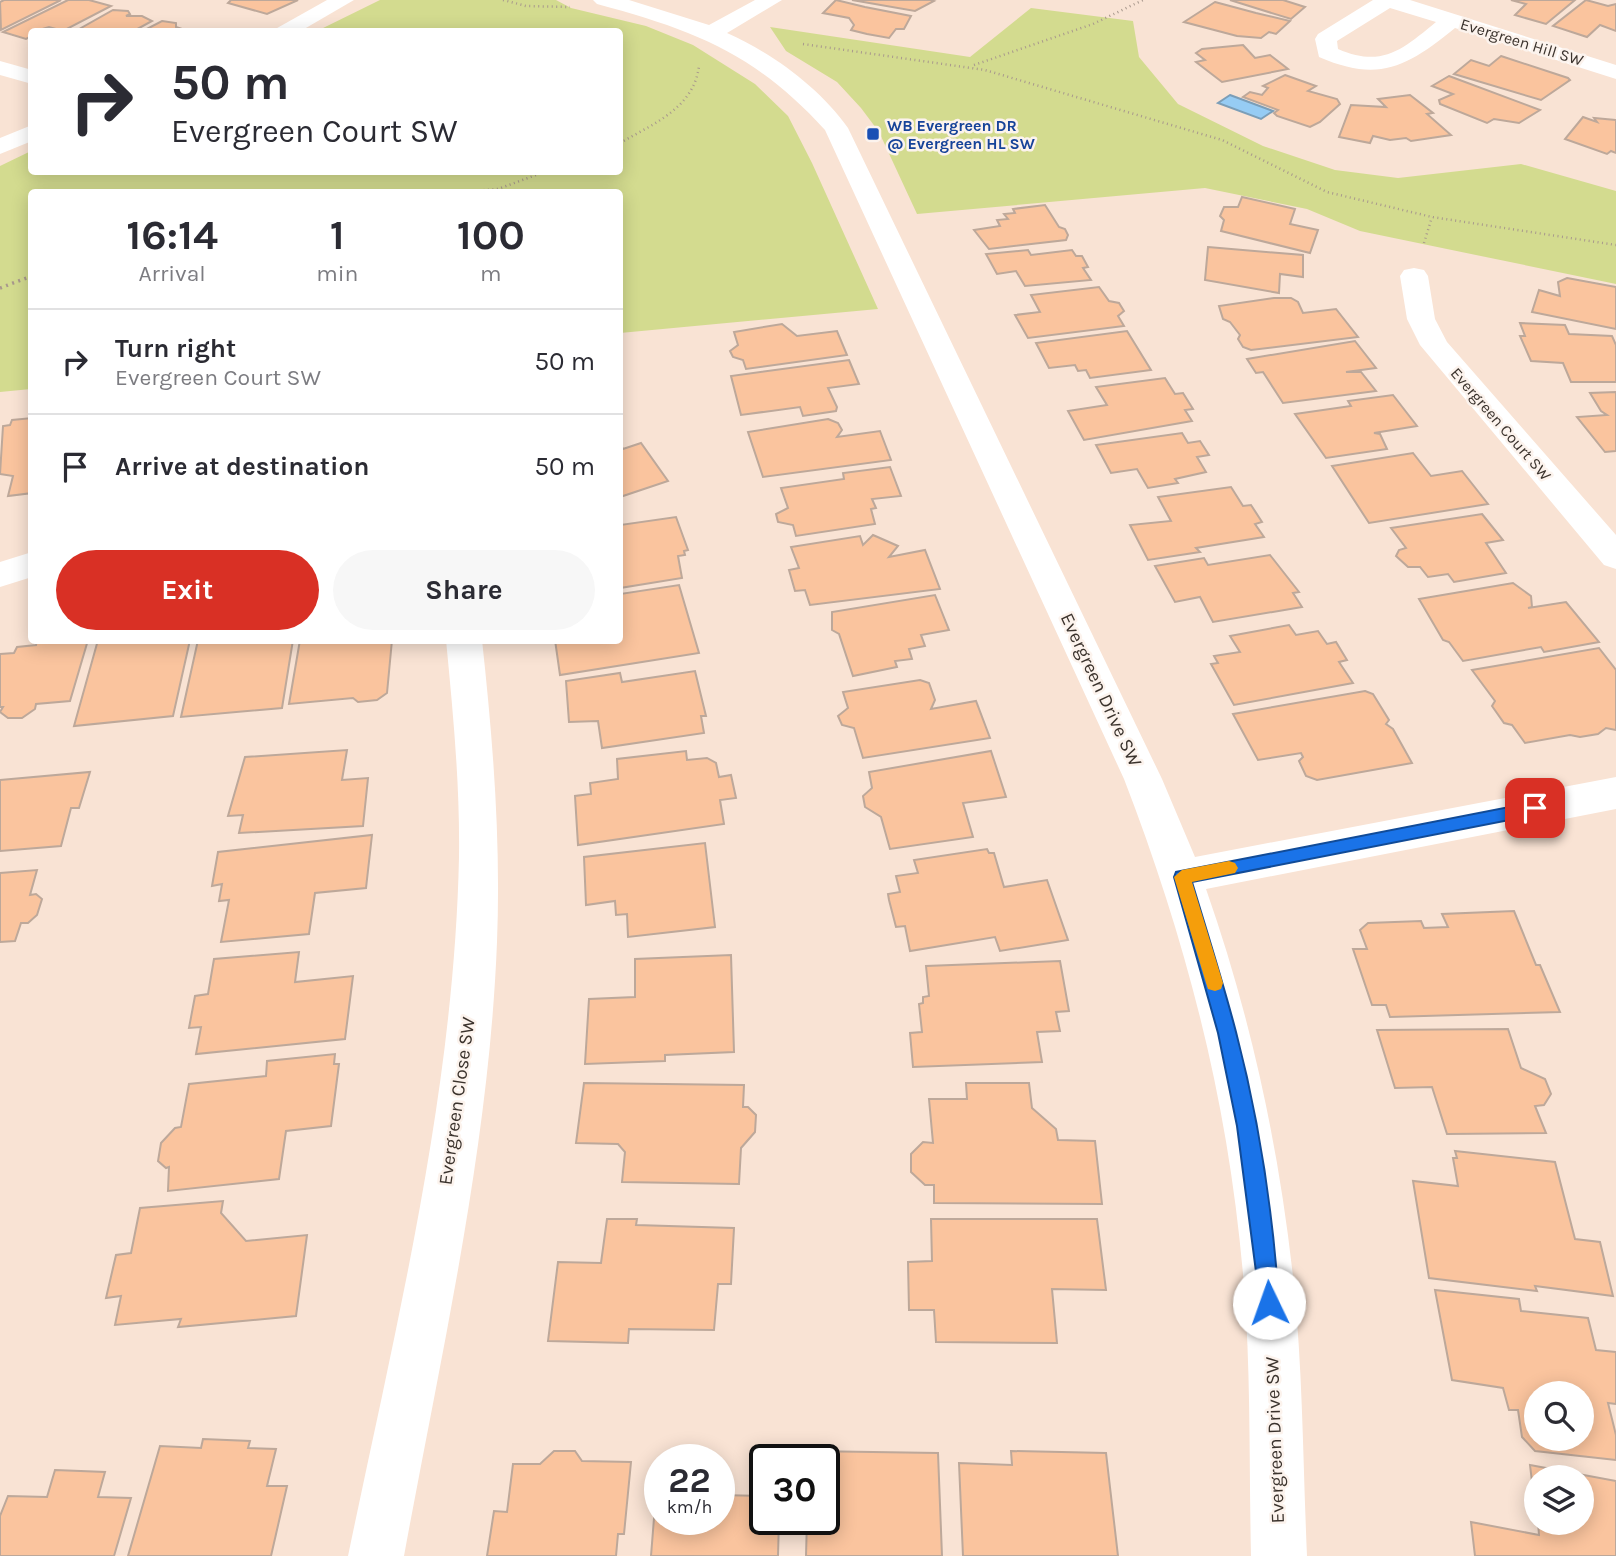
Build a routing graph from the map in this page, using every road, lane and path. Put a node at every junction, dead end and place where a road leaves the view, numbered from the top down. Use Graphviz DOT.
graph roads {
  1 [pos="343,0"];
  2 [pos="503,0"];
  3 [pos="771,0"];
  4 [pos="1143,0"];
  5 [pos="1388,0"];
  6 [pos="587,3"];
  7 [pos="1452,20"];
  8 [pos="289,28"];
  9 [pos="792,41"];
  10 [pos="705,45"];
  11 [pos="971,66"];
  12 [pos="0,68"];
  13 [pos="1616,72"];
  14 [pos="28,76"];
  15 [pos="28,134"];
  16 [pos="623,141"];
  17 [pos="0,147"];
  18 [pos="536,175"];
  19 [pos="498,189"];
  20 [pos="1616,245"];
  21 [pos="1414,276"];
  22 [pos="28,277"];
  23 [pos="0,288"];
  24 [pos="1616,558"];
  25 [pos="28,565"];
  26 [pos="0,575"];
  27 [pos="464,644"];
  28 [pos="1616,793"];
  29 [pos="1182,877"];
  30 [pos="376,1556"];
  31 [pos="1279,1556"];
  1 -- 8 [label="street"];
  2 -- 6 [label="path"];
  3 -- 10 [label="street"];
  4 -- 11 [label="path"];
  5 -- 7 [label="street, Evergreen Hill SW"];
  5 -- 7 [label="street"];
  6 -- 10 [label="street, Evergreen Drive SW"];
  7 -- 13 [label="street, Evergreen Hill SW"];
  9 -- 11 [label="path"];
  10 -- 16 [label="path"];
  10 -- 29 [label="street, Evergreen Drive SW"];
  11 -- 20 [label="path"];
  12 -- 14 [label="street"];
  15 -- 17 [label="street"];
  18 -- 19 [label="path"];
  21 -- 24 [label="street, Evergreen Court SW"];
  22 -- 23 [label="path"];
  25 -- 26 [label="street"];
  27 -- 30 [label="street, Evergreen Close SW"];
  28 -- 29 [label="street"];
  29 -- 31 [label="street, Evergreen Drive SW"];
}
